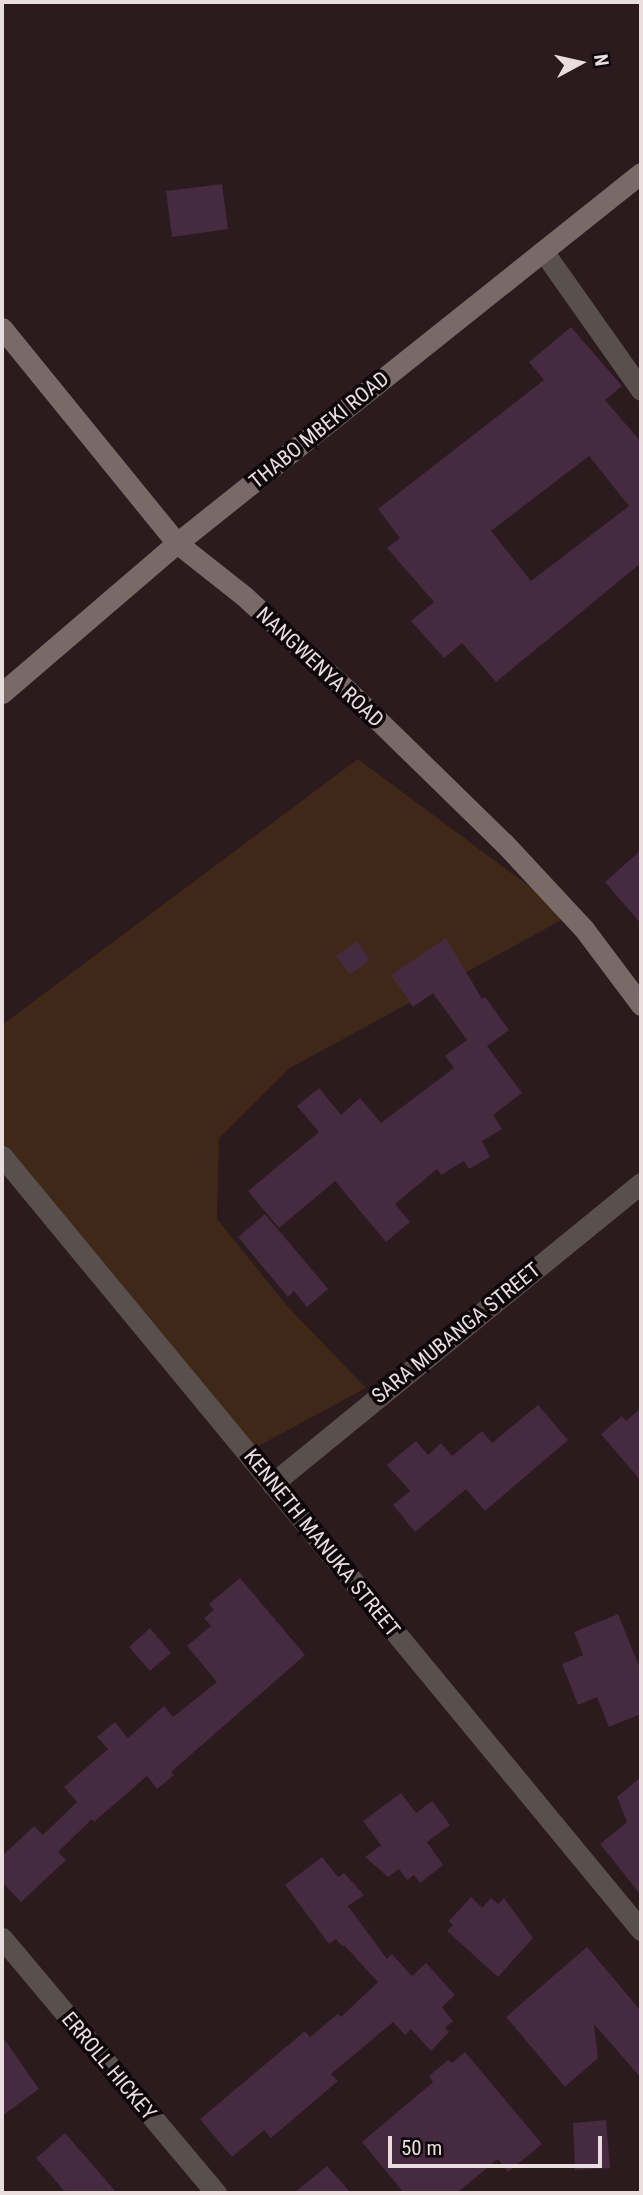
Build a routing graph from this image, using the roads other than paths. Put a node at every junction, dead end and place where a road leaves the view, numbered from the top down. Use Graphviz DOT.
graph roads {
  1 [pos="641,173"];
  2 [pos="544,251"];
  3 [pos="2,328"];
  4 [pos="641,390"];
  5 [pos="177,542"];
  6 [pos="2,692"];
  7 [pos="641,1005"];
  8 [pos="2,1156"];
  9 [pos="641,1183"];
  10 [pos="272,1484"];
  11 [pos="641,1930"];
  12 [pos="4,1947"];
  13 [pos="216,2193"];
  1 -- 2 [label="main road, THABO MBEKI ROAD"];
  2 -- 4 [label="street"];
  2 -- 5 [label="main road, THABO MBEKI ROAD"];
  3 -- 5 [label="main road, NANGWENYA ROAD"];
  5 -- 6 [label="main road, THABO MBEKI ROAD"];
  5 -- 7 [label="main road, NANGWENYA ROAD"];
  8 -- 10 [label="street, KENNETH MANUKA STREET"];
  9 -- 10 [label="street, SARA MUBANGA STREET"];
  10 -- 11 [label="street, KENNETH MANUKA STREET"];
  12 -- 13 [label="street, ERROLL HICKEY"];
}
